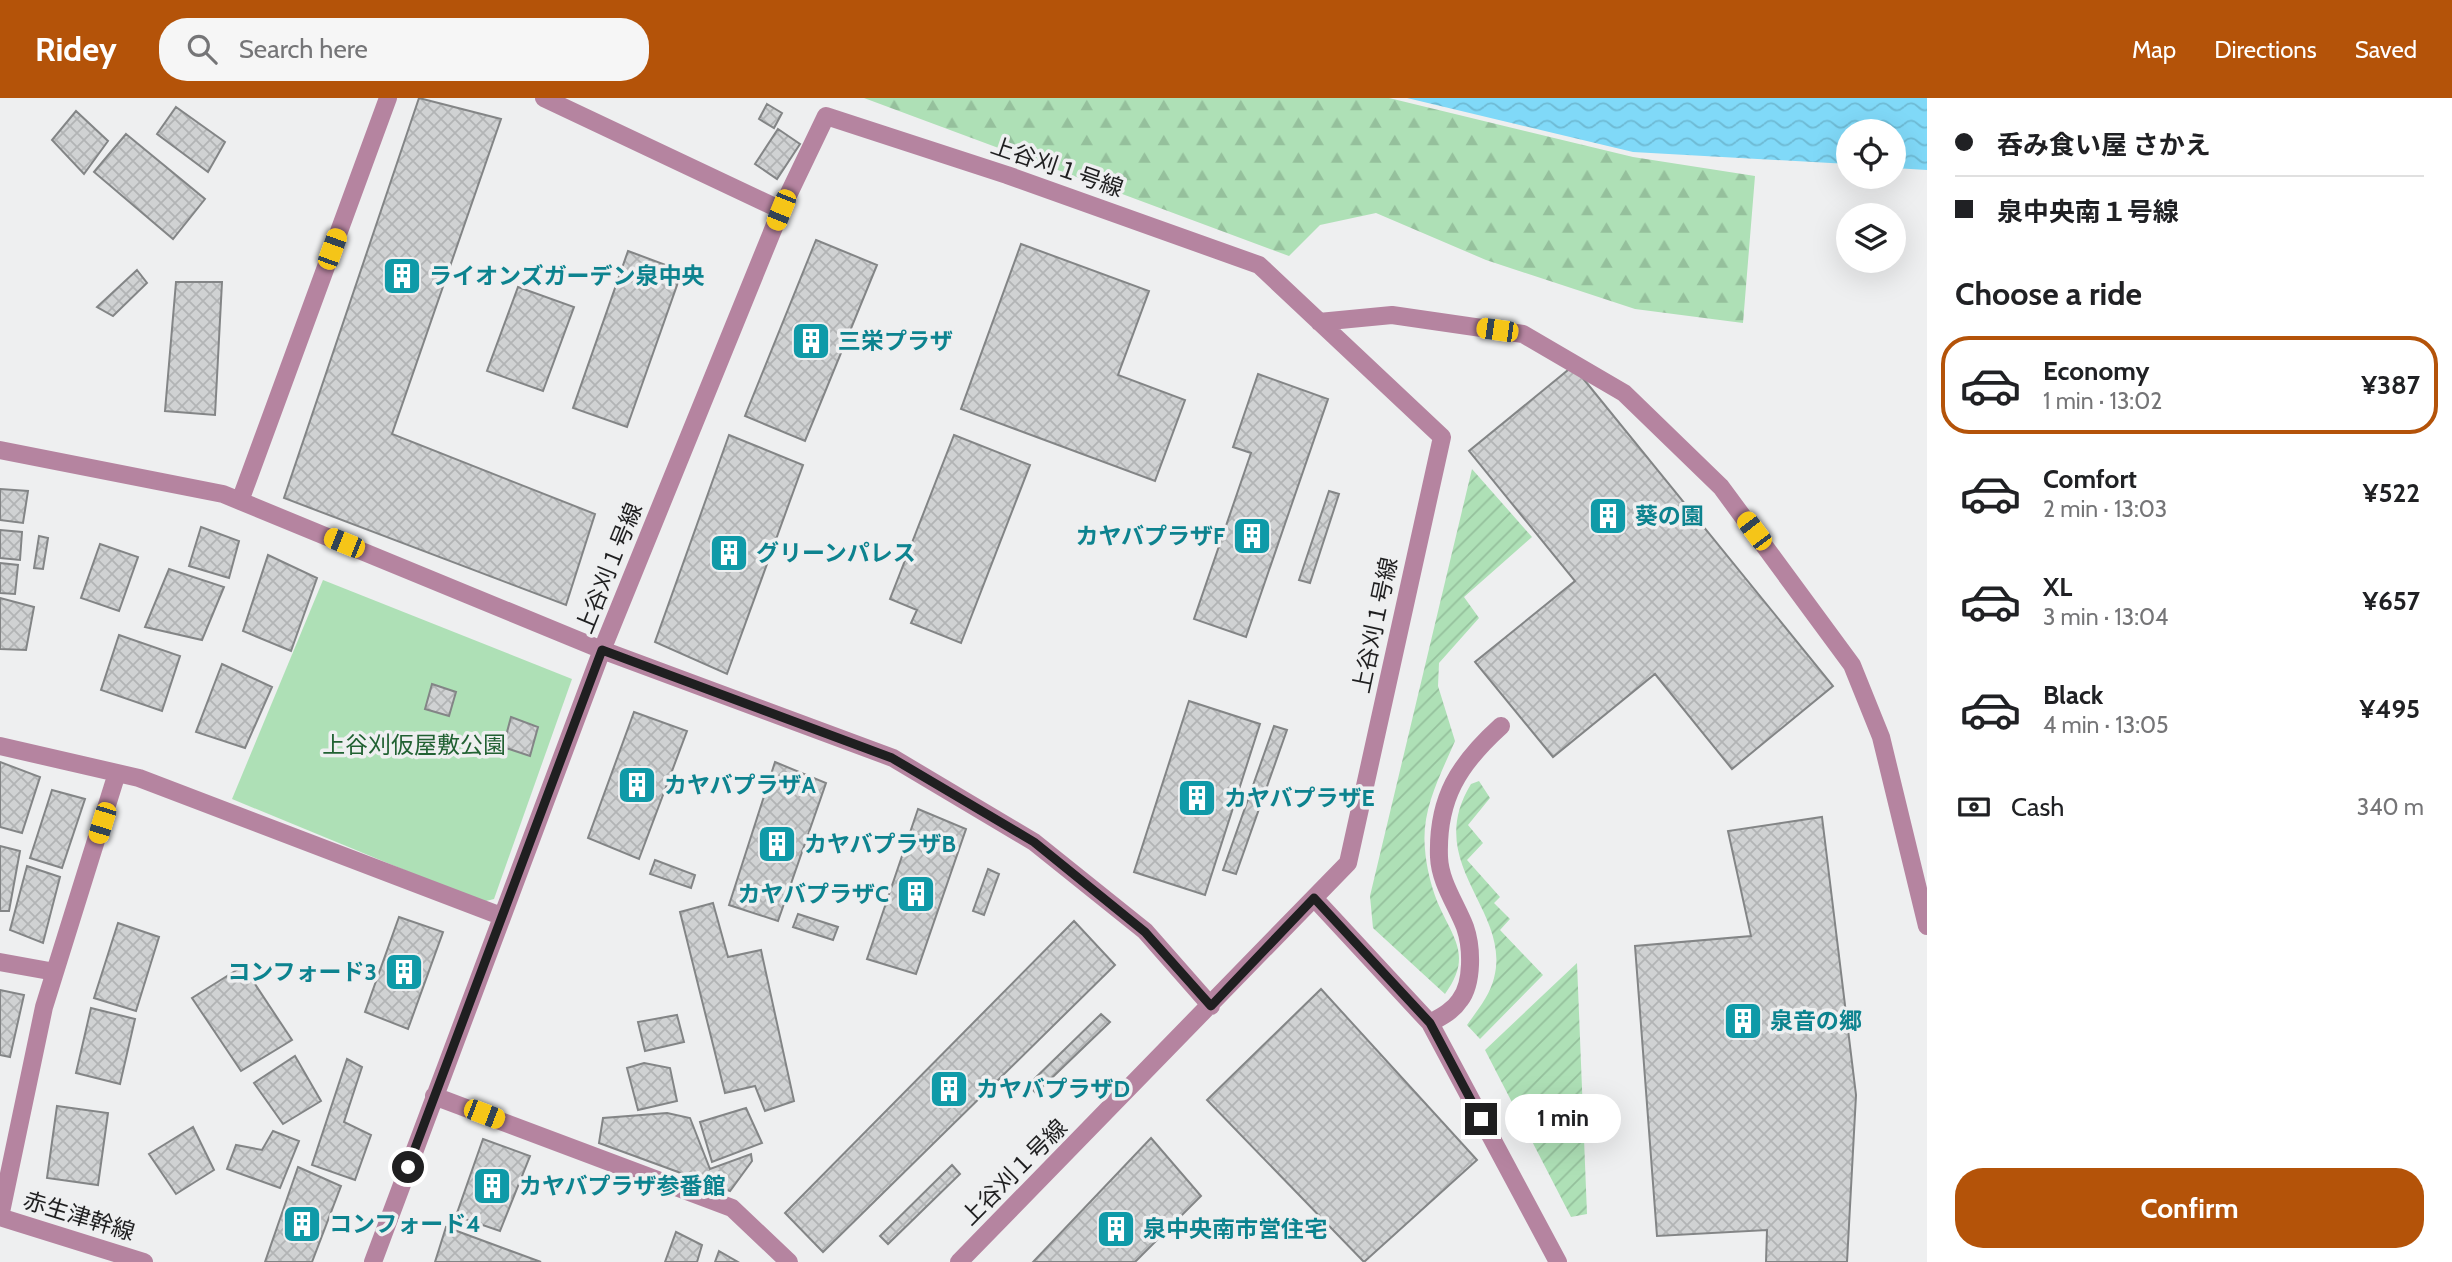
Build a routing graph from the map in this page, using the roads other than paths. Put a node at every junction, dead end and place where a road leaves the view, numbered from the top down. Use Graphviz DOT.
graph roads {
  1 [pos="388,98"];
  2 [pos="544,98"];
  3 [pos="781,210"];
  4 [pos="1319,322"];
  5 [pos="0,450"];
  6 [pos="240,501"];
  7 [pos="602,650"];
  8 [pos="1501,726"];
  9 [pos="0,746"];
  10 [pos="117,773"];
  11 [pos="1314,898"];
  12 [pos="501,916"];
  13 [pos="1927,926"];
  14 [pos="0,962"];
  15 [pos="55,972"];
  16 [pos="1211,1006"];
  17 [pos="1430,1023"];
  18 [pos="434,1096"];
  19 [pos="0,1217"];
  20 [pos="144,1262"];
  21 [pos="373,1262"];
  22 [pos="789,1262"];
  23 [pos="959,1262"];
  24 [pos="1558,1262"];
  1 -- 6 [label="street"];
  2 -- 3 [label="street"];
  3 -- 4 [label="street, 上谷刈１号線"];
  3 -- 7 [label="street, 上谷刈１号線"];
  4 -- 11 [label="street, 上谷刈１号線"];
  4 -- 13 [label="street"];
  5 -- 6 [label="street"];
  6 -- 7 [label="street"];
  7 -- 12 [label="street, 上谷刈１号線"];
  7 -- 16 [label="street"];
  8 -- 17 [label="street"];
  9 -- 10 [label="street"];
  10 -- 12 [label="street"];
  10 -- 15 [label="street"];
  11 -- 16 [label="street, 上谷刈１号線"];
  11 -- 17 [label="street"];
  12 -- 18 [label="street, 上谷刈１号線"];
  14 -- 15 [label="street"];
  15 -- 19 [label="street"];
  16 -- 23 [label="street, 上谷刈１号線"];
  17 -- 24 [label="street"];
  18 -- 21 [label="street, 上谷刈１号線"];
  18 -- 22 [label="street"];
  19 -- 20 [label="street, 赤生津幹線"];
}
